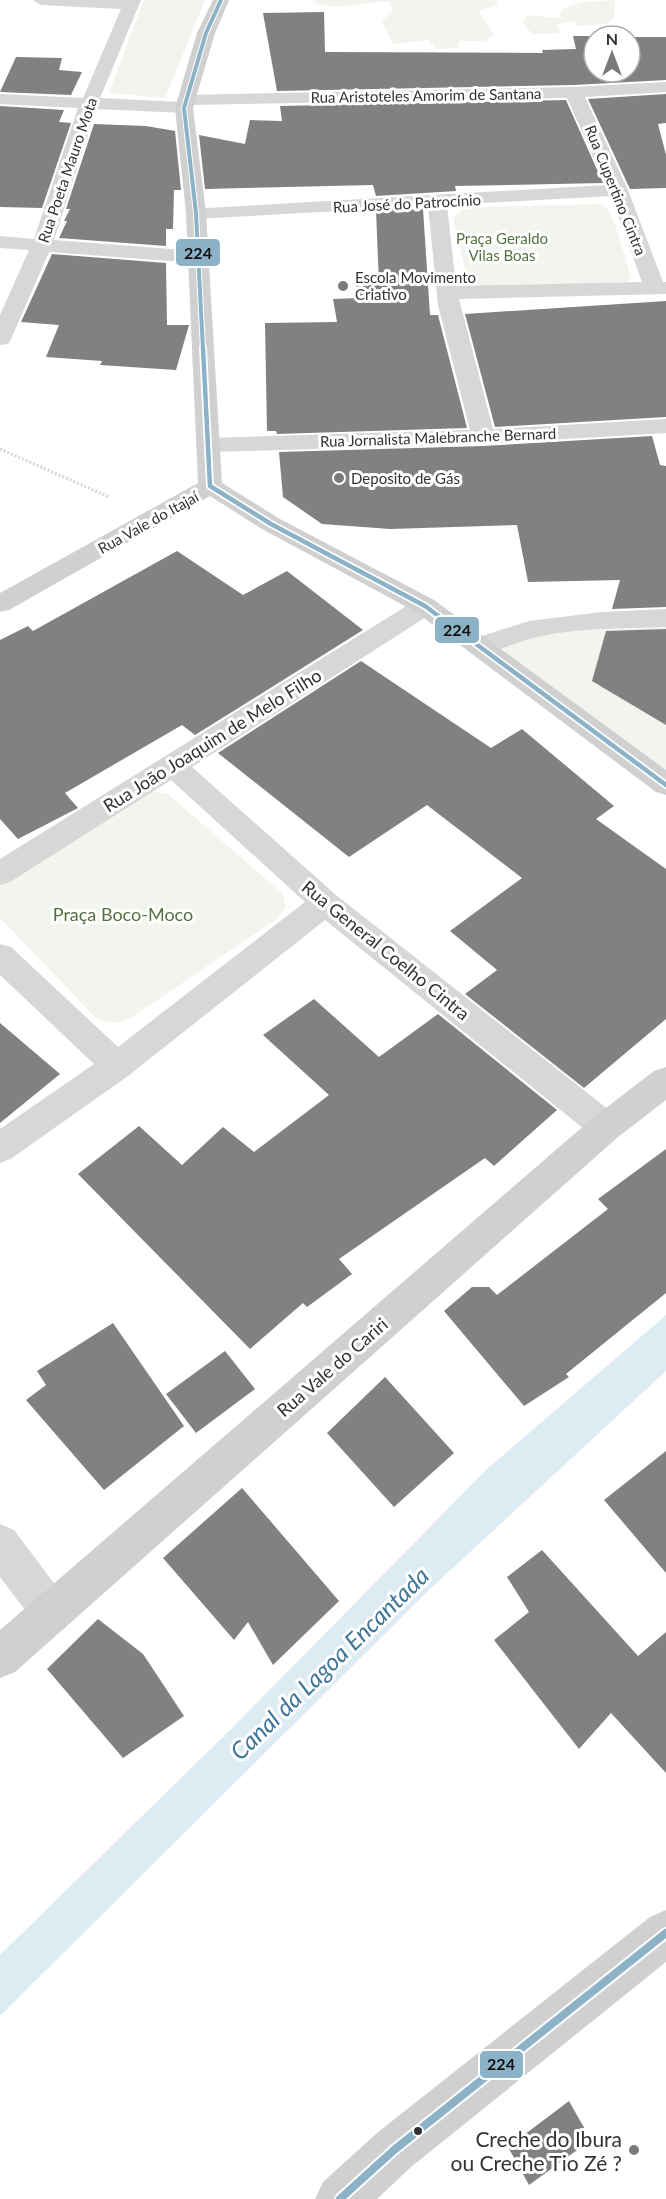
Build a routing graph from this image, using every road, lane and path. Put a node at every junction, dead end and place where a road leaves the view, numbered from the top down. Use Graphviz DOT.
graph roads {
  1 [pos="41,0"];
  2 [pos="221,0"];
  3 [pos="132,2"];
  4 [pos="666,87"];
  5 [pos="574,92"];
  6 [pos="0,99"];
  7 [pos="88,104"];
  8 [pos="185,104"];
  9 [pos="618,190"];
  10 [pos="437,202"];
  11 [pos="196,213"];
  12 [pos="0,242"];
  13 [pos="42,245"];
  14 [pos="198,257"];
  15 [pos="661,288"];
  16 [pos="447,293"];
  17 [pos="0,339"];
  18 [pos="666,426"];
  19 [pos="483,437"];
  20 [pos="209,445"];
  21 [pos="0,449"];
  22 [pos="210,486"];
  23 [pos="154,518"];
  24 [pos="0,604"];
  25 [pos="425,606"];
  26 [pos="666,618"];
  27 [pos="479,646"];
  28 [pos="172,765"];
  29 [pos="666,785"];
  30 [pos="0,874"];
  31 [pos="325,903"];
  32 [pos="0,956"];
  33 [pos="117,1066"];
  34 [pos="666,1081"];
  35 [pos="606,1126"];
  36 [pos="0,1148"];
  37 [pos="0,1544"];
  38 [pos="52,1613"];
  39 [pos="0,1657"];
  40 [pos="666,1933"];
  41 [pos="340,2199"];
  1 -- 3 [label="street"];
  2 -- 8 [label="main road, Rua Vale do Itajaí"];
  3 -- 7 [label="street, Rua Poeta Mauro Mota"];
  4 -- 5 [label="street, Rua Aristoteles Amorim de Santana"];
  5 -- 8 [label="street, Rua Aristoteles Amorim de Santana"];
  5 -- 9 [label="street, Rua Cupertino Cintra"];
  6 -- 7 [label="street, Rua Aristoteles Amorim de Santana"];
  7 -- 8 [label="street, Rua Aristoteles Amorim de Santana"];
  7 -- 13 [label="street, Rua Poeta Mauro Mota"];
  8 -- 11 [label="main road, Rua Vale do Itajaí"];
  9 -- 10 [label="street, Rua José do Patrocínio"];
  9 -- 15 [label="street, Rua Cupertino Cintra"];
  10 -- 11 [label="street, Rua José do Patrocínio"];
  10 -- 16 [label="street"];
  11 -- 14 [label="main road, Rua Vale do Itajaí"];
  12 -- 13 [label="street"];
  13 -- 14 [label="street"];
  13 -- 17 [label="street, Rua Poeta Mauro Mota"];
  14 -- 20 [label="main road, Rua Vale do Itajaí"];
  15 -- 16 [label="street"];
  16 -- 19 [label="street"];
  18 -- 19 [label="street, Rua Jornalista Malebranche Bernard"];
  19 -- 20 [label="street, Rua Jornalista Malebranche Bernard"];
  20 -- 22 [label="main road, Rua Vale do Itajaí"];
  21 -- 23 [label="path"];
  22 -- 23 [label="main road, Rua Vale do Itajaí"];
  22 -- 25 [label="main road"];
  23 -- 24 [label="main road, Rua Vale do Itajaí"];
  25 -- 27 [label="main road"];
  25 -- 28 [label="street, Rua João Joaquim de Melo Filho"];
  26 -- 27 [label="street"];
  27 -- 29 [label="main road"];
  28 -- 30 [label="street, Rua João Joaquim de Melo Filho"];
  28 -- 31 [label="street, Rua General Coelho Cintra"];
  31 -- 33 [label="street"];
  31 -- 35 [label="street, Rua General Coelho Cintra"];
  32 -- 33 [label="street"];
  33 -- 36 [label="street"];
  34 -- 35 [label="main road, Rua Vale do Cariri"];
  35 -- 38 [label="main road, Rua Vale do Cariri"];
  37 -- 38 [label="street"];
  38 -- 39 [label="main road, Rua Vale do Cariri"];
  40 -- 41 [label="main road"];
}
